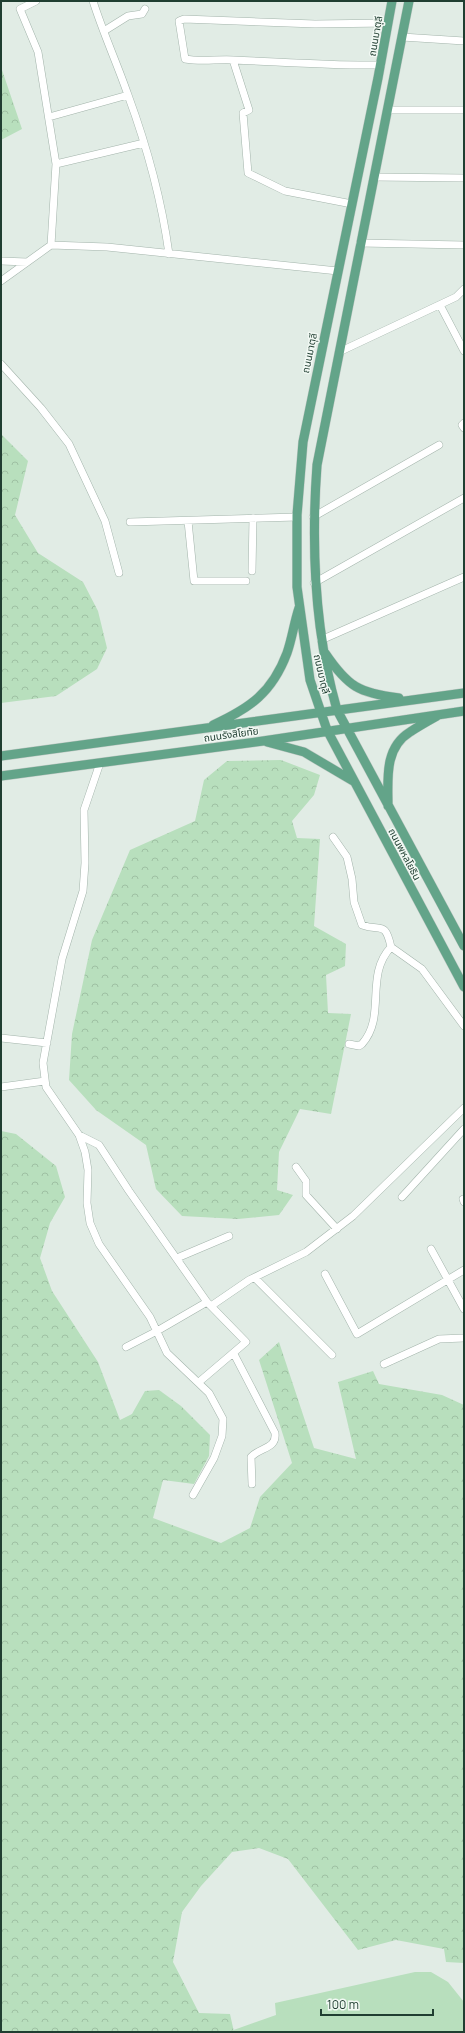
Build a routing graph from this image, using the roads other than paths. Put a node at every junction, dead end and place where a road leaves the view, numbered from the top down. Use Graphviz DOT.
graph roads {
  1 [pos="36,1"];
  2 [pos="93,1"];
  3 [pos="392,1"];
  4 [pos="409,1"];
  5 [pos="145,9"];
  6 [pos="388,23"];
  7 [pos="104,31"];
  8 [pos="402,37"];
  9 [pos="464,41"];
  10 [pos="233,60"];
  11 [pos="381,65"];
  12 [pos="128,95"];
  13 [pos="388,110"];
  14 [pos="464,110"];
  15 [pos="49,116"];
  16 [pos="144,143"];
  17 [pos="56,164"];
  18 [pos="374,177"];
  19 [pos="464,178"];
  20 [pos="352,204"];
  21 [pos="360,243"];
  22 [pos="51,245"];
  23 [pos="464,245"];
  24 [pos="169,254"];
  25 [pos="1,261"];
  26 [pos="27,262"];
  27 [pos="338,271"];
  28 [pos="1,281"];
  29 [pos="464,289"];
  30 [pos="464,294"];
  31 [pos="456,297"];
  32 [pos="440,305"];
  33 [pos="322,348"];
  34 [pos="464,351"];
  35 [pos="339,352"];
  36 [pos="1,364"];
  37 [pos="464,424"];
  38 [pos="464,428"];
  39 [pos="439,445"];
  40 [pos="464,498"];
  41 [pos="297,517"];
  42 [pos="313,517"];
  43 [pos="253,518"];
  44 [pos="188,521"];
  45 [pos="130,522"];
  46 [pos="252,571"];
  47 [pos="119,573"];
  48 [pos="464,577"];
  49 [pos="246,581"];
  50 [pos="314,583"];
  51 [pos="300,606"];
  52 [pos="321,640"];
  53 [pos="323,651"];
  54 [pos="464,692"];
  55 [pos="410,700"];
  56 [pos="337,710"];
  57 [pos="464,710"];
  58 [pos="320,713"];
  59 [pos="440,714"];
  60 [pos="345,727"];
  61 [pos="205,729"];
  62 [pos="327,730"];
  63 [pos="263,741"];
  64 [pos="1,756"];
  65 [pos="100,763"];
  66 [pos="1,776"];
  67 [pos="354,782"];
  68 [pos="388,807"];
  69 [pos="333,837"];
  70 [pos="464,946"];
  71 [pos="391,947"];
  72 [pos="464,987"];
  73 [pos="464,1026"];
  74 [pos="1,1038"];
  75 [pos="47,1043"];
  76 [pos="349,1044"];
  77 [pos="45,1082"];
  78 [pos="1,1087"];
  79 [pos="464,1108"];
  80 [pos="464,1129"];
  81 [pos="79,1135"];
  82 [pos="296,1168"];
  83 [pos="402,1197"];
  84 [pos="337,1229"];
  85 [pos="230,1236"];
  86 [pos="430,1250"];
  87 [pos="177,1258"];
  88 [pos="464,1270"];
  89 [pos="325,1274"];
  90 [pos="256,1278"];
  91 [pos="449,1279"];
  92 [pos="209,1304"];
  93 [pos="464,1309"];
  94 [pos="157,1331"];
  95 [pos="464,1338"];
  96 [pos="126,1347"];
  97 [pos="234,1354"];
  98 [pos="332,1355"];
  99 [pos="384,1364"];
  100 [pos="199,1382"];
  101 [pos="252,1484"];
  102 [pos="192,1495"];
  1 -- 15 [label="street"];
  2 -- 7 [label="street"];
  3 -- 6 [label="main road, ถนนมาตุลี"];
  4 -- 8 [label="main road, ถนนมาตุลี"];
  5 -- 7 [label="street"];
  6 -- 10 [label="street"];
  6 -- 11 [label="main road, ถนนมาตุลี"];
  7 -- 12 [label="street"];
  8 -- 9 [label="street"];
  8 -- 13 [label="main road, ถนนมาตุลี"];
  10 -- 11 [label="street"];
  10 -- 20 [label="street"];
  11 -- 20 [label="main road, ถนนมาตุลี"];
  12 -- 15 [label="street"];
  12 -- 16 [label="street"];
  13 -- 14 [label="street"];
  13 -- 18 [label="main road, ถนนมาตุลี"];
  15 -- 17 [label="street"];
  16 -- 17 [label="street"];
  16 -- 24 [label="street"];
  17 -- 22 [label="street"];
  18 -- 19 [label="street"];
  18 -- 21 [label="main road, ถนนมาตุลี"];
  20 -- 27 [label="main road, ถนนมาตุลี"];
  21 -- 23 [label="street"];
  21 -- 35 [label="main road, ถนนมาตุลี"];
  22 -- 24 [label="street"];
  22 -- 26 [label="street"];
  24 -- 27 [label="street"];
  25 -- 26 [label="street"];
  26 -- 28 [label="street"];
  27 -- 33 [label="main road, ถนนมาตุลี"];
  29 -- 31 [label="street"];
  30 -- 31 [label="street"];
  31 -- 32 [label="street"];
  32 -- 34 [label="street"];
  32 -- 35 [label="street"];
  33 -- 35 [label="main road"];
  33 -- 41 [label="main road, ถนนมาตุลี"];
  35 -- 42 [label="main road, ถนนมาตุลี"];
  36 -- 47 [label="street"];
  37 -- 38 [label="street"];
  39 -- 42 [label="street"];
  40 -- 50 [label="street"];
  41 -- 43 [label="street"];
  41 -- 51 [label="main road, ถนนมาตุลี"];
  42 -- 50 [label="main road, ถนนมาตุลี"];
  43 -- 44 [label="street"];
  43 -- 46 [label="street"];
  44 -- 45 [label="street"];
  44 -- 49 [label="street"];
  48 -- 52 [label="street"];
  50 -- 52 [label="main road, ถนนมาตุลี"];
  51 -- 58 [label="main road, ถนนมาตุลี"];
  51 -- 61 [label="main road"];
  52 -- 53 [label="main road, ถนนมาตุลี"];
  53 -- 55 [label="main road"];
  53 -- 56 [label="main road, ถนนมาตุลี"];
  54 -- 55 [label="main road, ถนนรังสิโยทัย"];
  55 -- 56 [label="main road, ถนนรังสิโยทัย"];
  56 -- 58 [label="main road, ถนนรังสิโยทัย"];
  56 -- 60 [label="main road, ถนนมาตุลี"];
  57 -- 59 [label="main road, ถนนรังสิโยทัย"];
  58 -- 61 [label="main road, ถนนรังสิโยทัย"];
  58 -- 62 [label="main road, ถนนมาตุลี"];
  59 -- 60 [label="main road, ถนนรังสิโยทัย"];
  59 -- 68 [label="main road"];
  60 -- 62 [label="main road, ถนนรังสิโยทัย"];
  60 -- 68 [label="main road, ถนนพหลโยธิน"];
  61 -- 64 [label="main road, ถนนรังสิโยทัย"];
  62 -- 63 [label="main road, ถนนรังสิโยทัย"];
  62 -- 67 [label="main road, ถนนพหลโยธิน"];
  63 -- 65 [label="main road, ถนนรังสิโยทัย"];
  63 -- 67 [label="main road"];
  65 -- 66 [label="main road, ถนนรังสิโยทัย"];
  65 -- 75 [label="street"];
  67 -- 72 [label="main road, ถนนพหลโยธิน"];
  68 -- 70 [label="main road, ถนนพหลโยธิน"];
  69 -- 71 [label="street"];
  71 -- 73 [label="street"];
  71 -- 76 [label="street"];
  74 -- 75 [label="street"];
  75 -- 77 [label="street"];
  77 -- 78 [label="street"];
  77 -- 81 [label="street"];
  79 -- 84 [label="street"];
  80 -- 83 [label="street"];
  81 -- 87 [label="street"];
  81 -- 94 [label="street"];
  82 -- 84 [label="street"];
  84 -- 90 [label="street"];
  85 -- 87 [label="street"];
  86 -- 91 [label="street"];
  87 -- 92 [label="street"];
  88 -- 91 [label="street"];
  89 -- 91 [label="street"];
  90 -- 92 [label="street"];
  90 -- 98 [label="street"];
  91 -- 93 [label="street"];
  92 -- 94 [label="street"];
  92 -- 97 [label="street"];
  94 -- 96 [label="street"];
  94 -- 100 [label="street"];
  95 -- 99 [label="street"];
  97 -- 100 [label="street"];
  97 -- 101 [label="street"];
  100 -- 102 [label="street"];
}
